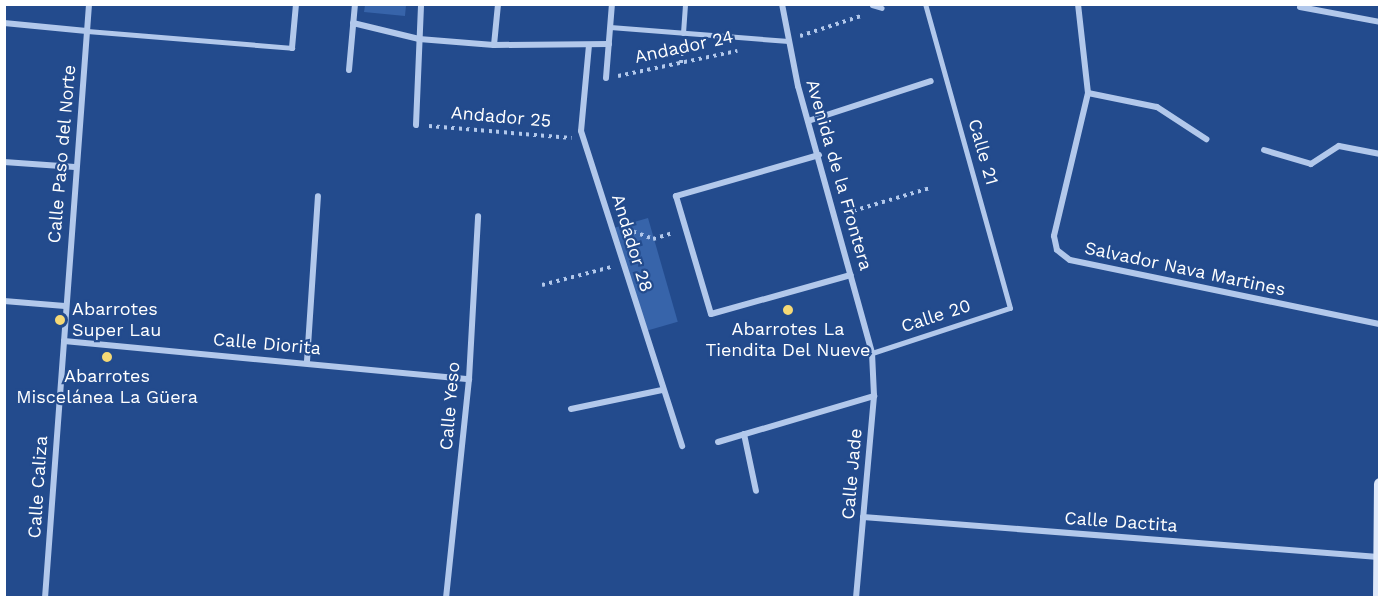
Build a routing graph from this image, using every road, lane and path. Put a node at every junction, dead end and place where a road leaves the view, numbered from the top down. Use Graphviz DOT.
graph roads {
  1 [pos="88,4"];
  2 [pos="296,4"];
  3 [pos="355,4"];
  4 [pos="421,4"];
  5 [pos="498,4"];
  6 [pos="612,4"];
  7 [pos="685,4"];
  8 [pos="782,4"];
  9 [pos="872,4"];
  10 [pos="926,4"];
  11 [pos="1078,4"];
  12 [pos="1300,7"];
  13 [pos="882,8"];
  14 [pos="1380,22"];
  15 [pos="4,23"];
  16 [pos="353,23"];
  17 [pos="610,27"];
  18 [pos="87,31"];
  19 [pos="683,33"];
  20 [pos="419,39"];
  21 [pos="788,41"];
  22 [pos="609,44"];
  23 [pos="494,45"];
  24 [pos="589,45"];
  25 [pos="292,48"];
  26 [pos="745,50"];
  27 [pos="681,63"];
  28 [pos="349,70"];
  29 [pos="606,78"];
  30 [pos="931,81"];
  31 [pos="1088,93"];
  32 [pos="808,121"];
  33 [pos="416,125"];
  34 [pos="584,139"];
  35 [pos="1206,139"];
  36 [pos="1264,150"];
  37 [pos="1380,154"];
  38 [pos="819,155"];
  39 [pos="4,162"];
  40 [pos="75,167"];
  41 [pos="930,188"];
  42 [pos="318,195"];
  43 [pos="836,215"];
  44 [pos="478,216"];
  45 [pos="610,220"];
  46 [pos="686,230"];
  47 [pos="623,263"];
  48 [pos="851,275"];
  49 [pos="542,285"];
  50 [pos="4,301"];
  51 [pos="65,306"];
  52 [pos="1010,308"];
  53 [pos="1380,324"];
  54 [pos="64,341"];
  55 [pos="872,353"];
  56 [pos="307,361"];
  57 [pos="469,379"];
  58 [pos="662,390"];
  59 [pos="874,396"];
  60 [pos="571,409"];
  61 [pos="744,434"];
  62 [pos="718,441"];
  63 [pos="682,446"];
  64 [pos="1380,484"];
  65 [pos="756,491"];
  66 [pos="863,517"];
  67 [pos="1378,558"];
  68 [pos="45,597"];
  69 [pos="446,597"];
  70 [pos="856,597"];
  71 [pos="1379,597"];
  1 -- 18 [label="street, Calle Paso del Norte"];
  2 -- 25 [label="street"];
  3 -- 16 [label="street"];
  4 -- 20 [label="street"];
  5 -- 23 [label="street"];
  6 -- 17 [label="street"];
  7 -- 19 [label="street"];
  8 -- 21 [label="street, Avenida de la Frontera"];
  9 -- 13 [label="street"];
  10 -- 52 [label="street, Calle 21"];
  11 -- 31 [label="street, Salvador Nava Martines"];
  12 -- 14 [label="street"];
  13 -- 21 [label="path"];
  15 -- 18 [label="street"];
  16 -- 20 [label="street, Andador 24"];
  16 -- 28 [label="street"];
  17 -- 19 [label="street, Andador 24"];
  17 -- 22 [label="street"];
  18 -- 25 [label="street"];
  18 -- 40 [label="street, Calle Paso del Norte"];
  19 -- 21 [label="street, Andador 24"];
  19 -- 27 [label="path"];
  20 -- 23 [label="street, Andador 24"];
  20 -- 33 [label="street"];
  21 -- 32 [label="street, Avenida de la Frontera"];
  22 -- 24 [label="street, Andador 24"];
  22 -- 29 [label="street"];
  23 -- 24 [label="street, Andador 24"];
  24 -- 34 [label="street, Andador 28"];
  26 -- 27 [label="path, Andador 24"];
  27 -- 29 [label="path, Andador 24"];
  30 -- 32 [label="street"];
  31 -- 35 [label="street"];
  31 -- 53 [label="street, Salvador Nava Martines"];
  32 -- 38 [label="street, Avenida de la Frontera"];
  33 -- 34 [label="path, Andador 25"];
  34 -- 45 [label="street, Andador 28"];
  36 -- 37 [label="street"];
  38 -- 43 [label="street, Avenida de la Frontera"];
  38 -- 46 [label="street"];
  39 -- 40 [label="street"];
  40 -- 51 [label="street, Calle Paso del Norte"];
  41 -- 43 [label="path"];
  42 -- 56 [label="street"];
  43 -- 48 [label="street, Avenida de la Frontera"];
  44 -- 57 [label="street, Calle Yeso"];
  45 -- 46 [label="path"];
  45 -- 47 [label="street, Andador 28"];
  46 -- 48 [label="street"];
  47 -- 49 [label="path"];
  47 -- 58 [label="street, Andador 28"];
  48 -- 55 [label="street, Avenida de la Frontera"];
  50 -- 51 [label="street"];
  51 -- 54 [label="street, Calle Caliza"];
  52 -- 55 [label="street, Calle 20"];
  54 -- 56 [label="street, Calle Diorita"];
  54 -- 68 [label="street, Calle Caliza"];
  55 -- 59 [label="street, Calle Jade"];
  56 -- 57 [label="street, Calle Diorita"];
  57 -- 69 [label="street, Calle Yeso"];
  58 -- 60 [label="street"];
  58 -- 63 [label="street, Andador 28"];
  59 -- 61 [label="street"];
  59 -- 66 [label="street, Calle Jade"];
  61 -- 62 [label="street"];
  61 -- 65 [label="street"];
  64 -- 67 [label="main road"];
  66 -- 67 [label="street, Calle Dactita"];
  66 -- 70 [label="street, Calle Jade"];
  67 -- 71 [label="main road"];
}
